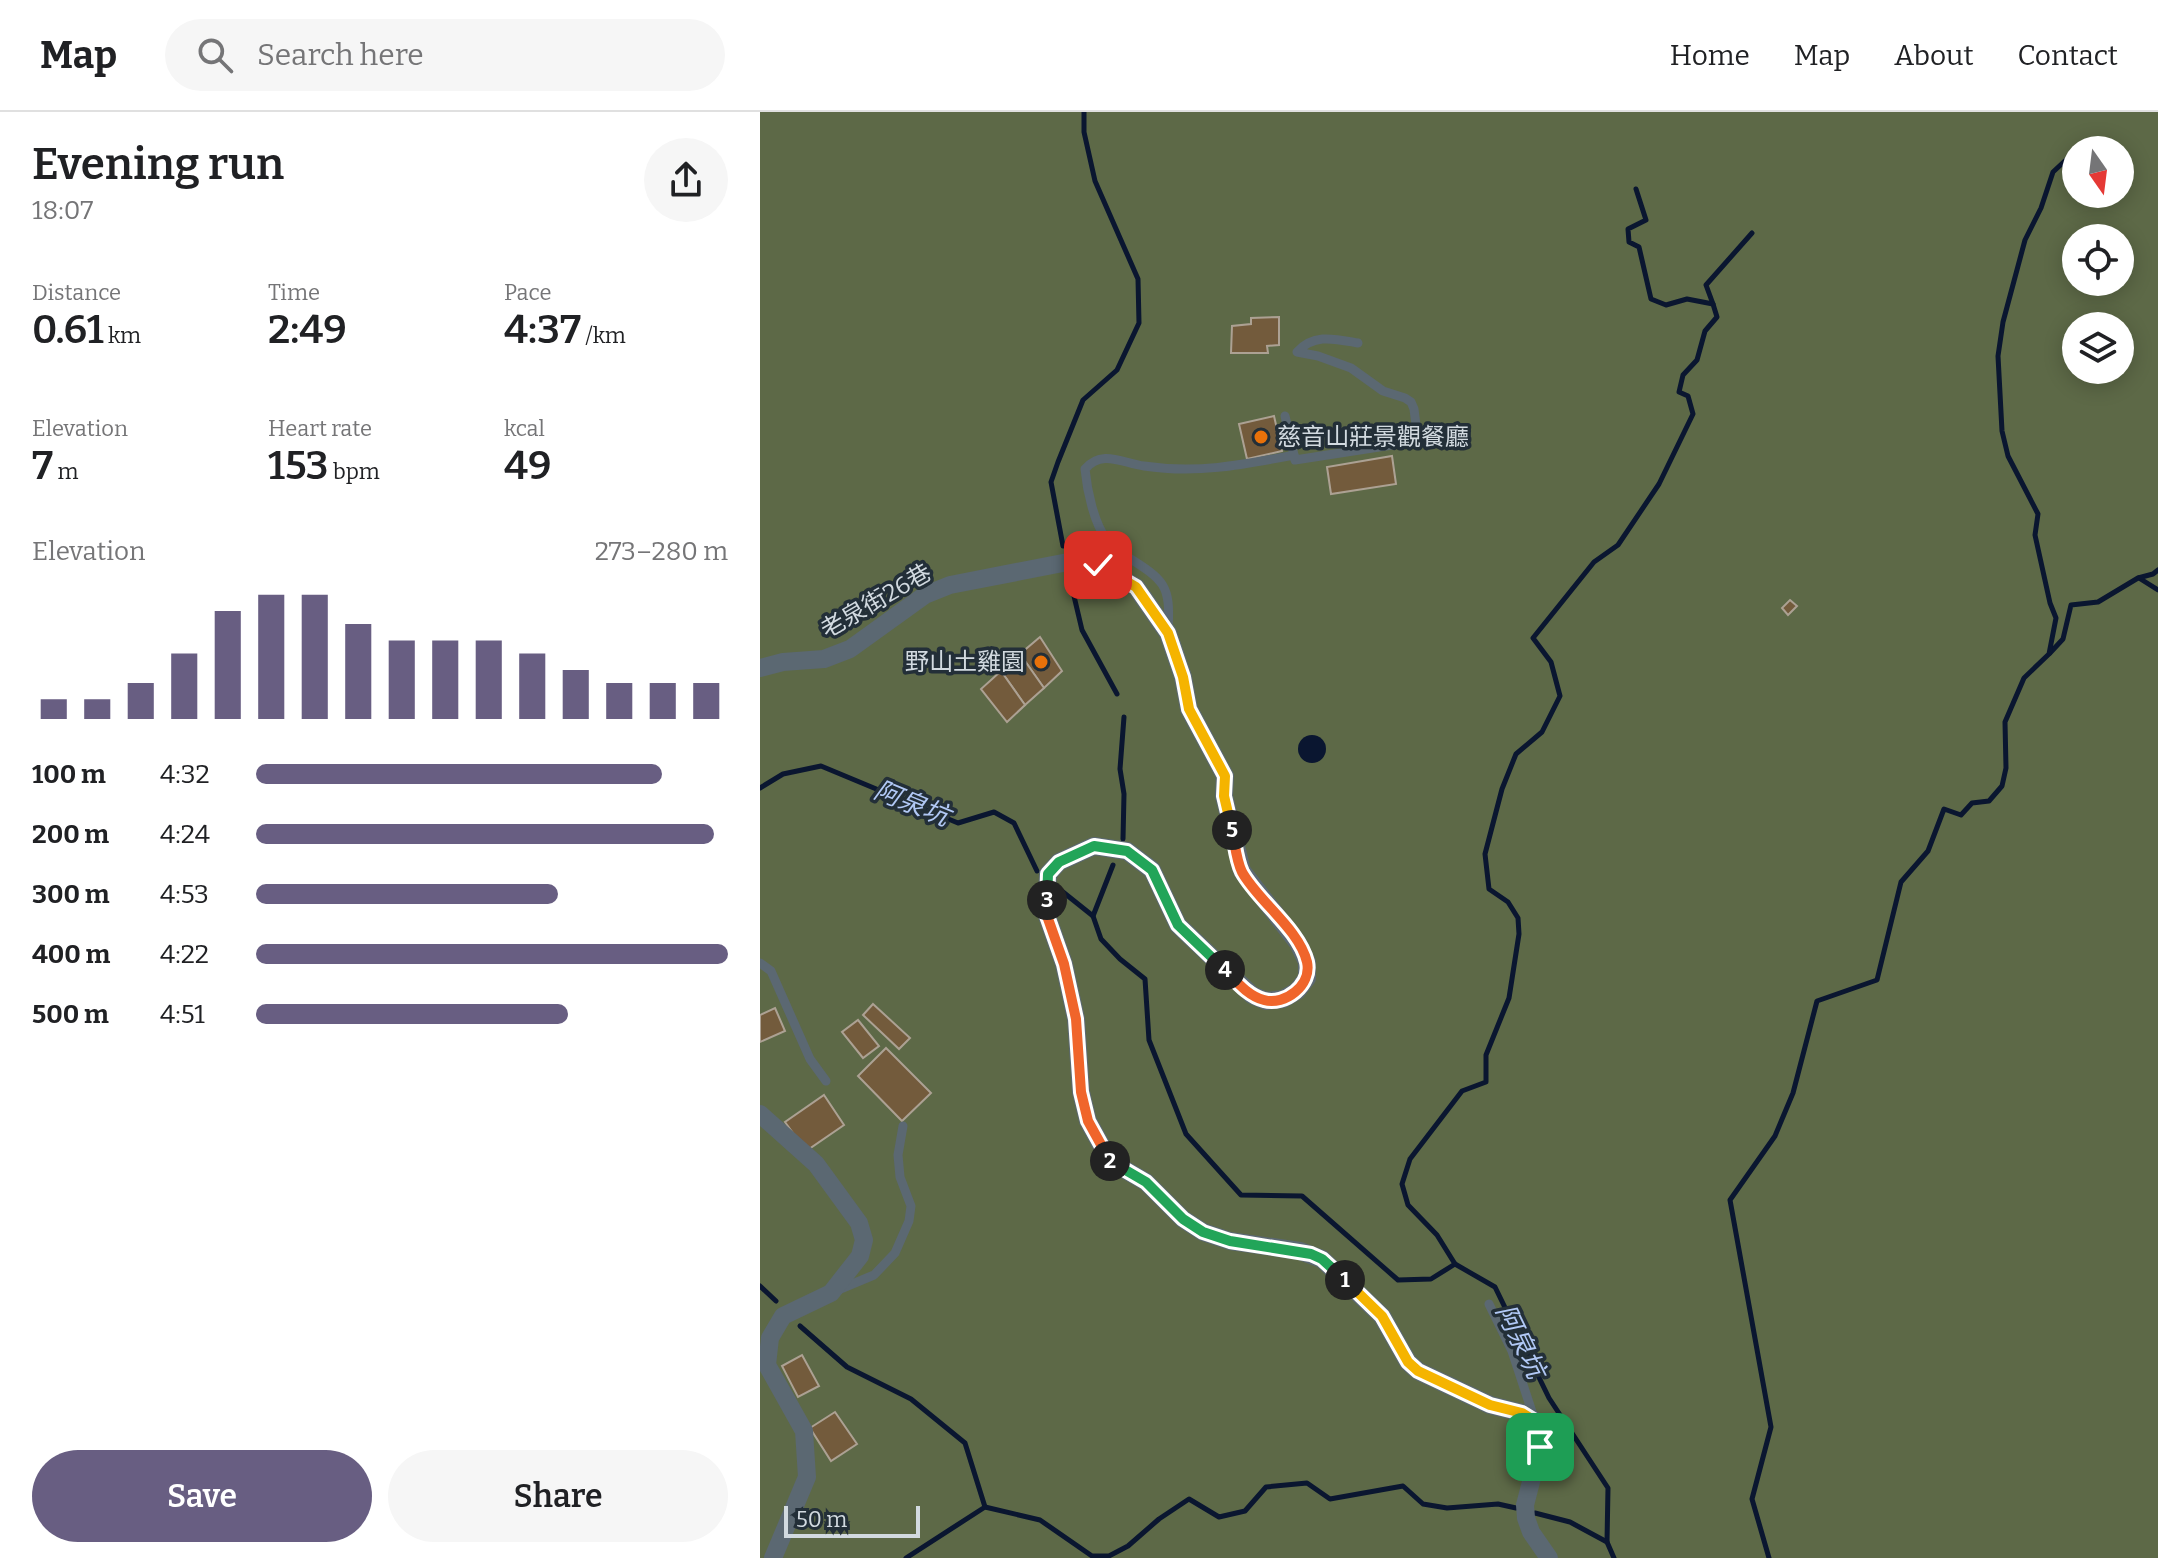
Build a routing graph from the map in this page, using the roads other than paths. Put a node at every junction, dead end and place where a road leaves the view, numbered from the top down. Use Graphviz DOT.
graph roads {
  1 [pos="1358,343"];
  2 [pos="1285,416"];
  3 [pos="1294,455"];
  4 [pos="1168,633"];
  5 [pos="760,668"];
  6 [pos="760,963"];
  7 [pos="826,1081"];
  8 [pos="760,1114"];
  9 [pos="903,1126"];
  10 [pos="831,1293"];
  11 [pos="1489,1304"];
  12 [pos="1535,1421"];
  13 [pos="773,1558"];
  14 [pos="1549,1558"];
  1 -- 3 [label="lane"];
  2 -- 3 [label="lane"];
  3 -- 4 [label="lane"];
  4 -- 5 [label="street, 老泉街26巷"];
  4 -- 12 [label="street, 老泉街26巷"];
  6 -- 7 [label="lane"];
  8 -- 10 [label="street"];
  9 -- 10 [label="lane"];
  10 -- 13 [label="street"];
  11 -- 12 [label="lane"];
  12 -- 14 [label="street"];
}
